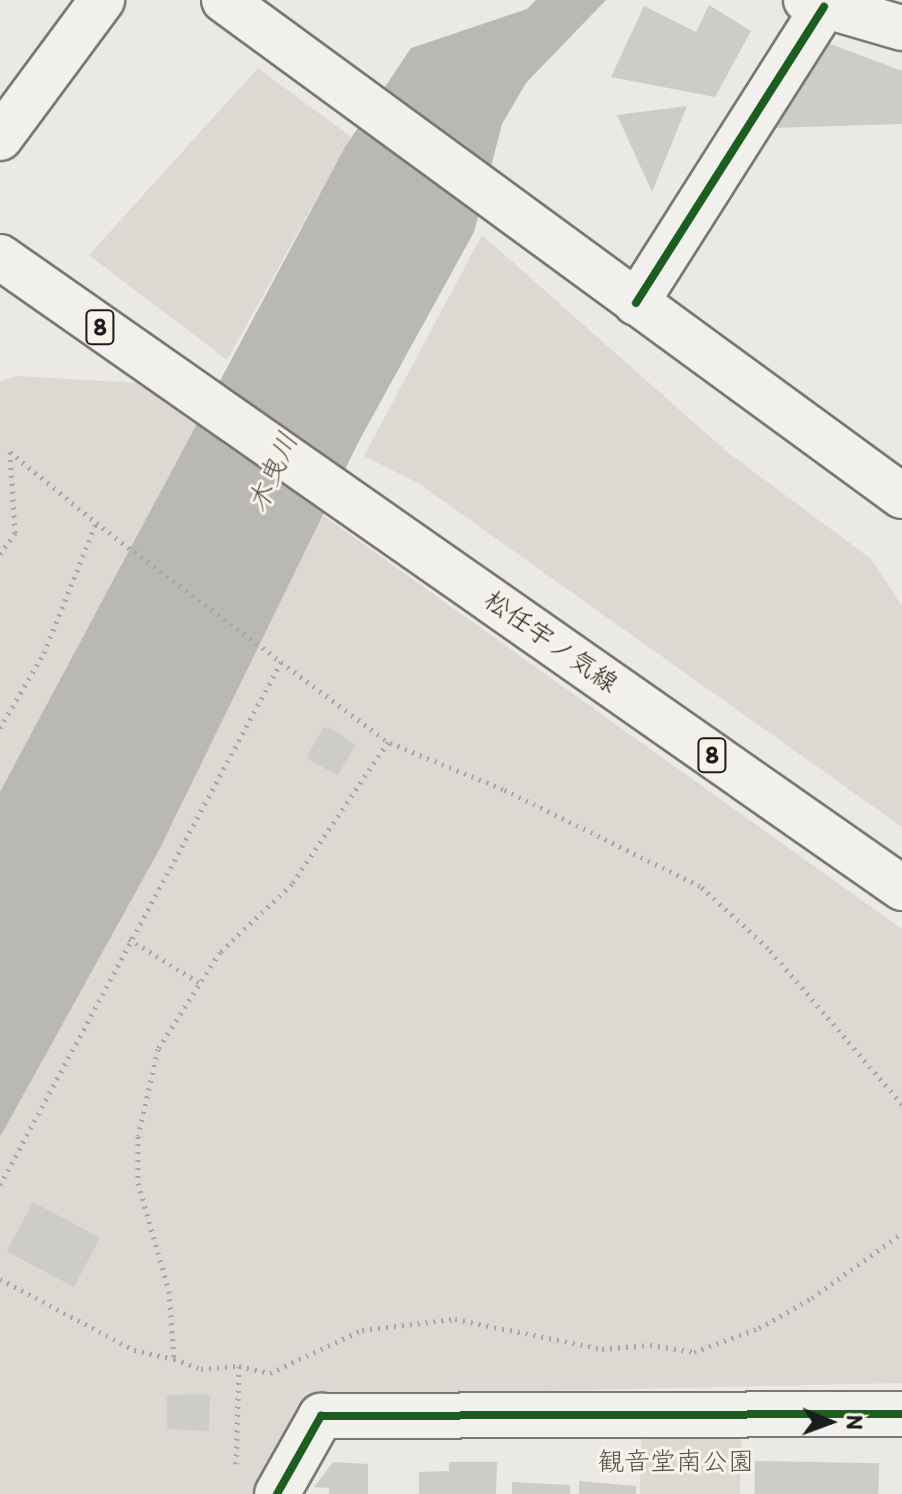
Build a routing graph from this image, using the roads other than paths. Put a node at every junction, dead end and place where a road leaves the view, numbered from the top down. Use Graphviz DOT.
graph roads {
  1 [pos="102,0"];
  2 [pos="224,0"];
  3 [pos="815,3"];
  4 [pos="902,28"];
  5 [pos="0,138"];
  6 [pos="0,257"];
  7 [pos="636,303"];
  8 [pos="902,496"];
  9 [pos="902,888"];
  10 [pos="902,1414"];
  11 [pos="277,1494"];
  1 -- 5 [label="main road"];
  2 -- 7 [label="main road"];
  3 -- 4 [label="main road"];
  3 -- 7 [label="main road"];
  6 -- 9 [label="main road, 松任宇ノ気線 / 8"];
  7 -- 8 [label="main road"];
  10 -- 11 [label="main road"];
}
